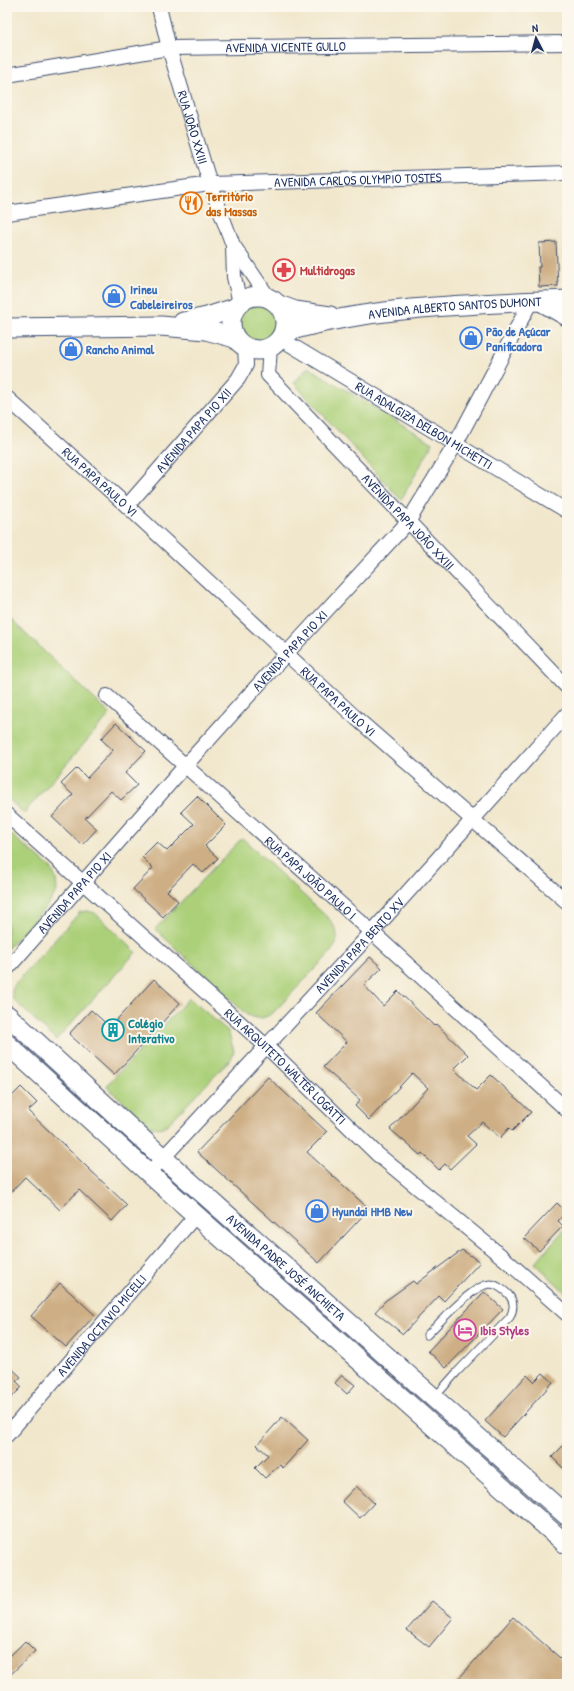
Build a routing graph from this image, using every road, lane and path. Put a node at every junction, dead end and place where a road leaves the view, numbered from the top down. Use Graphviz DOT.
graph roads {
  1 [pos="159,7"];
  2 [pos="567,43"];
  3 [pos="169,48"];
  4 [pos="7,75"];
  5 [pos="567,172"];
  6 [pos="210,184"];
  7 [pos="7,213"];
  8 [pos="233,245"];
  9 [pos="567,300"];
  10 [pos="274,301"];
  11 [pos="534,302"];
  12 [pos="238,305"];
  13 [pos="344,318"];
  14 [pos="567,319"];
  15 [pos="161,326"];
  16 [pos="7,328"];
  17 [pos="278,340"];
  18 [pos="240,343"];
  19 [pos="7,398"];
  20 [pos="455,445"];
  21 [pos="127,506"];
  22 [pos="567,512"];
  23 [pos="408,522"];
  24 [pos="286,654"];
  25 [pos="567,687"];
  26 [pos="107,696"];
  27 [pos="567,714"];
  28 [pos="185,766"];
  29 [pos="7,816"];
  30 [pos="473,819"];
  31 [pos="83,883"];
  32 [pos="567,902"];
  33 [pos="372,932"];
  34 [pos="7,969"];
  35 [pos="7,1015"];
  36 [pos="7,1044"];
  37 [pos="266,1046"];
  38 [pos="567,1110"];
  39 [pos="163,1158"];
  40 [pos="149,1173"];
  41 [pos="196,1215"];
  42 [pos="567,1314"];
  43 [pos="427,1334"];
  44 [pos="434,1398"];
  45 [pos="7,1434"];
  46 [pos="567,1515"];
  47 [pos="552,1531"];
  48 [pos="567,1545"];
  1 -- 3 [label="street, RUA JOÃO XXIII"];
  2 -- 3 [label="street, AVENIDA VICENTE GULLO"];
  3 -- 4 [label="street, AVENIDA VICENTE GULLO"];
  3 -- 6 [label="street, RUA JOÃO XXIII"];
  5 -- 6 [label="street, AVENIDA CARLOS OLYMPIO TOSTES"];
  6 -- 7 [label="street, AVENIDA CARLOS OLYMPIO TOSTES"];
  6 -- 8 [label="street, RUA JOÃO XXIII"];
  8 -- 10 [label="street, RUA JOÃO XXIII"];
  8 -- 12 [label="street, RUA JOÃO XXIII"];
  9 -- 11 [label="main road, AVENIDA ALBERTO SANTOS DUMONT"];
  10 -- 12 [label="main road"];
  10 -- 13 [label="main road, AVENIDA ALBERTO SANTOS DUMONT"];
  10 -- 17 [label="main road"];
  11 -- 13 [label="main road, AVENIDA ALBERTO SANTOS DUMONT"];
  11 -- 14 [label="street"];
  11 -- 20 [label="street, AVENIDA PAPA PIO XI"];
  12 -- 15 [label="main road"];
  12 -- 18 [label="main road"];
  13 -- 17 [label="main road, AVENIDA ALBERTO SANTOS DUMONT"];
  15 -- 16 [label="main road"];
  15 -- 18 [label="main road"];
  17 -- 18 [label="main road"];
  17 -- 20 [label="street, RUA ADALGIZA DELBON MICHETTI"];
  17 -- 23 [label="street, AVENIDA PAPA JOÃO XXIII"];
  18 -- 21 [label="street, AVENIDA PAPA PIO XII"];
  19 -- 21 [label="street, RUA PAPA PAULO VI"];
  20 -- 22 [label="street, RUA ADALGIZA DELBON MICHETTI"];
  20 -- 23 [label="street, AVENIDA PAPA PIO XI"];
  21 -- 24 [label="street, RUA PAPA PAULO VI"];
  23 -- 24 [label="street, AVENIDA PAPA PIO XI"];
  23 -- 25 [label="street, AVENIDA PAPA JOÃO XXIII"];
  24 -- 28 [label="street, AVENIDA PAPA PIO XI"];
  24 -- 30 [label="street, RUA PAPA PAULO VI"];
  26 -- 28 [label="street, RUA PAPA JOÃO PAULO I"];
  27 -- 30 [label="street, AVENIDA PAPA BENTO XV"];
  28 -- 31 [label="street, AVENIDA PAPA PIO XI"];
  28 -- 33 [label="street, RUA PAPA JOÃO PAULO I"];
  29 -- 31 [label="street, RUA ARQUITETO WALTER LOGATTI"];
  30 -- 32 [label="street, RUA PAPA PAULO VI"];
  30 -- 33 [label="street, AVENIDA PAPA BENTO XV"];
  31 -- 34 [label="street, AVENIDA PAPA PIO XI"];
  31 -- 37 [label="street, RUA ARQUITETO WALTER LOGATTI"];
  33 -- 37 [label="street, AVENIDA PAPA BENTO XV"];
  33 -- 38 [label="street, RUA PAPA JOÃO PAULO I"];
  35 -- 39 [label="main road, AVENIDA PADRE JOSÉ ANCHIETA"];
  36 -- 40 [label="main road, AVENIDA PADRE JOSÉ ANCHIETA"];
  37 -- 39 [label="street, AVENIDA PAPA BENTO XV"];
  37 -- 42 [label="street, RUA ARQUITETO WALTER LOGATTI"];
  39 -- 40 [label="street, AVENIDA PAPA BENTO XV"];
  39 -- 44 [label="main road, AVENIDA PADRE JOSÉ ANCHIETA"];
  40 -- 41 [label="main road, AVENIDA PADRE JOSÉ ANCHIETA"];
  41 -- 45 [label="street, AVENIDA OCTAVIO MICELLI"];
  41 -- 47 [label="main road, AVENIDA PADRE JOSÉ ANCHIETA"];
  43 -- 44 [label="lane"];
  44 -- 46 [label="main road, AVENIDA PADRE JOSÉ ANCHIETA"];
  46 -- 47 [label="street"];
  47 -- 48 [label="main road, AVENIDA PADRE JOSÉ ANCHIETA"];
}
